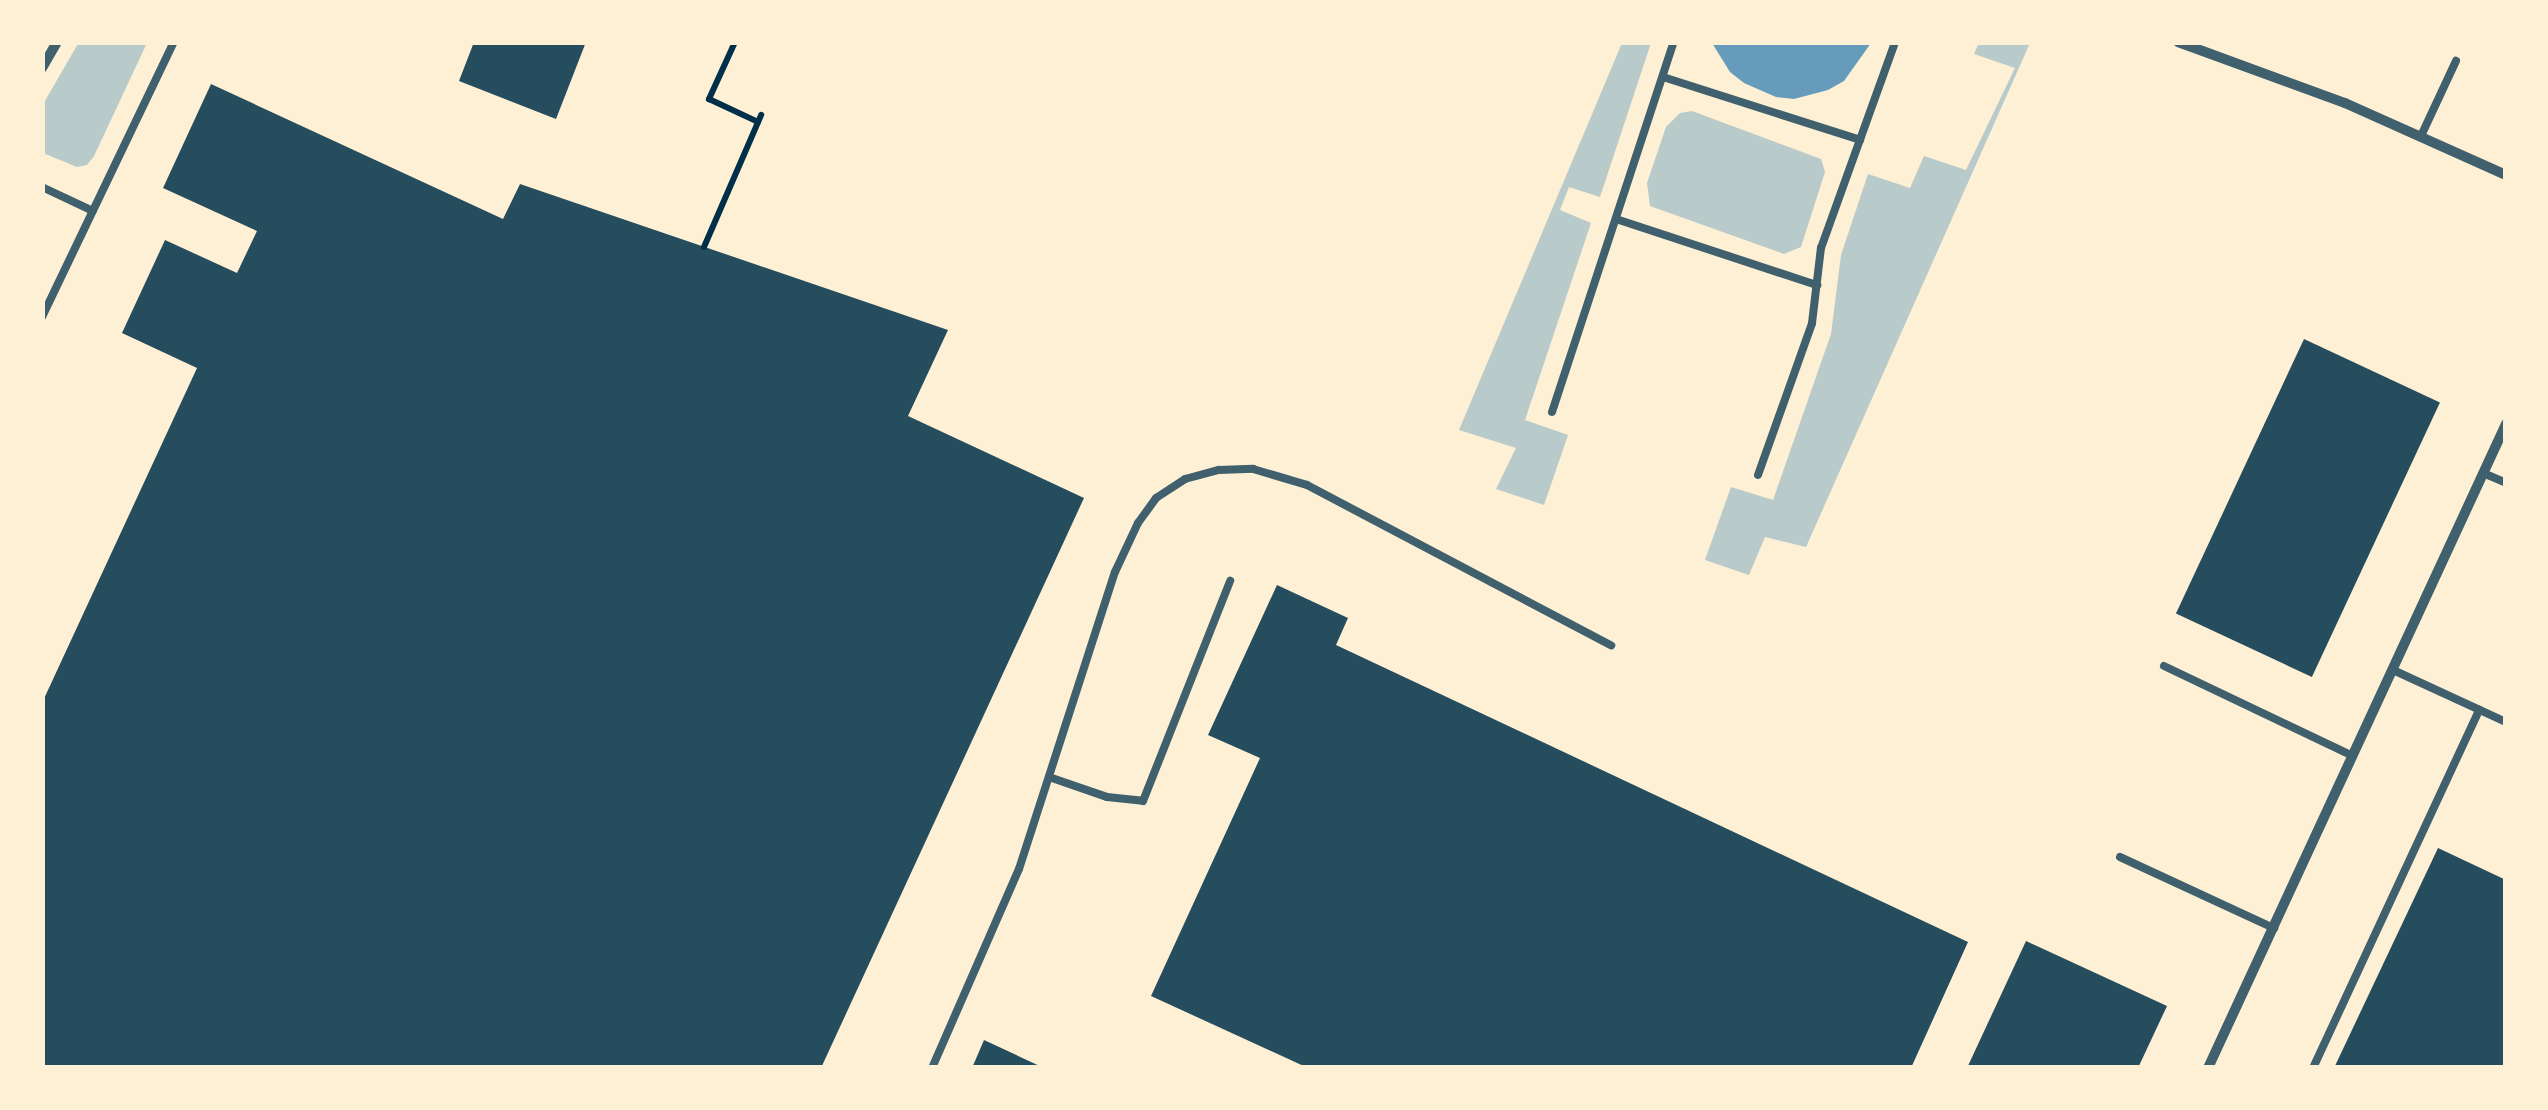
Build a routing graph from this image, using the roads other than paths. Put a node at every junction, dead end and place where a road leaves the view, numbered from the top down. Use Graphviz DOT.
graph roads {
  1 [pos="57,42"];
  2 [pos="174,42"];
  3 [pos="1674,42"];
  4 [pos="1895,42"];
  5 [pos="2178,42"];
  6 [pos="2456,60"];
  7 [pos="42,68"];
  8 [pos="1663,77"];
  9 [pos="2421,136"];
  10 [pos="1860,140"];
  11 [pos="2506,175"];
  12 [pos="42,187"];
  13 [pos="93,212"];
  14 [pos="1616,219"];
  15 [pos="1817,285"];
  16 [pos="42,318"];
  17 [pos="1552,412"];
  18 [pos="2506,424"];
  19 [pos="2483,473"];
  20 [pos="1758,476"];
  21 [pos="2506,483"];
  22 [pos="1230,581"];
  23 [pos="1612,645"];
  24 [pos="2164,666"];
  25 [pos="2393,670"];
  26 [pos="2479,710"];
  27 [pos="2506,722"];
  28 [pos="2353,756"];
  29 [pos="1048,777"];
  30 [pos="2120,857"];
  31 [pos="2274,928"];
  32 [pos="932,1068"];
  33 [pos="2208,1068"];
  34 [pos="2313,1068"];
  1 -- 7 [label="street"];
  2 -- 13 [label="lane"];
  3 -- 8 [label="lane"];
  4 -- 10 [label="lane"];
  5 -- 9 [label="street"];
  6 -- 9 [label="lane"];
  8 -- 10 [label="lane"];
  8 -- 14 [label="lane"];
  9 -- 11 [label="street"];
  10 -- 15 [label="lane"];
  12 -- 13 [label="lane"];
  13 -- 16 [label="lane"];
  14 -- 15 [label="lane"];
  14 -- 17 [label="lane"];
  15 -- 20 [label="lane"];
  18 -- 19 [label="street"];
  19 -- 21 [label="lane"];
  19 -- 25 [label="street"];
  22 -- 29 [label="lane"];
  23 -- 29 [label="lane"];
  24 -- 28 [label="lane"];
  25 -- 26 [label="lane"];
  25 -- 28 [label="street"];
  26 -- 27 [label="lane"];
  26 -- 34 [label="lane"];
  28 -- 31 [label="street"];
  29 -- 32 [label="lane"];
  30 -- 31 [label="lane"];
  31 -- 33 [label="street"];
}
